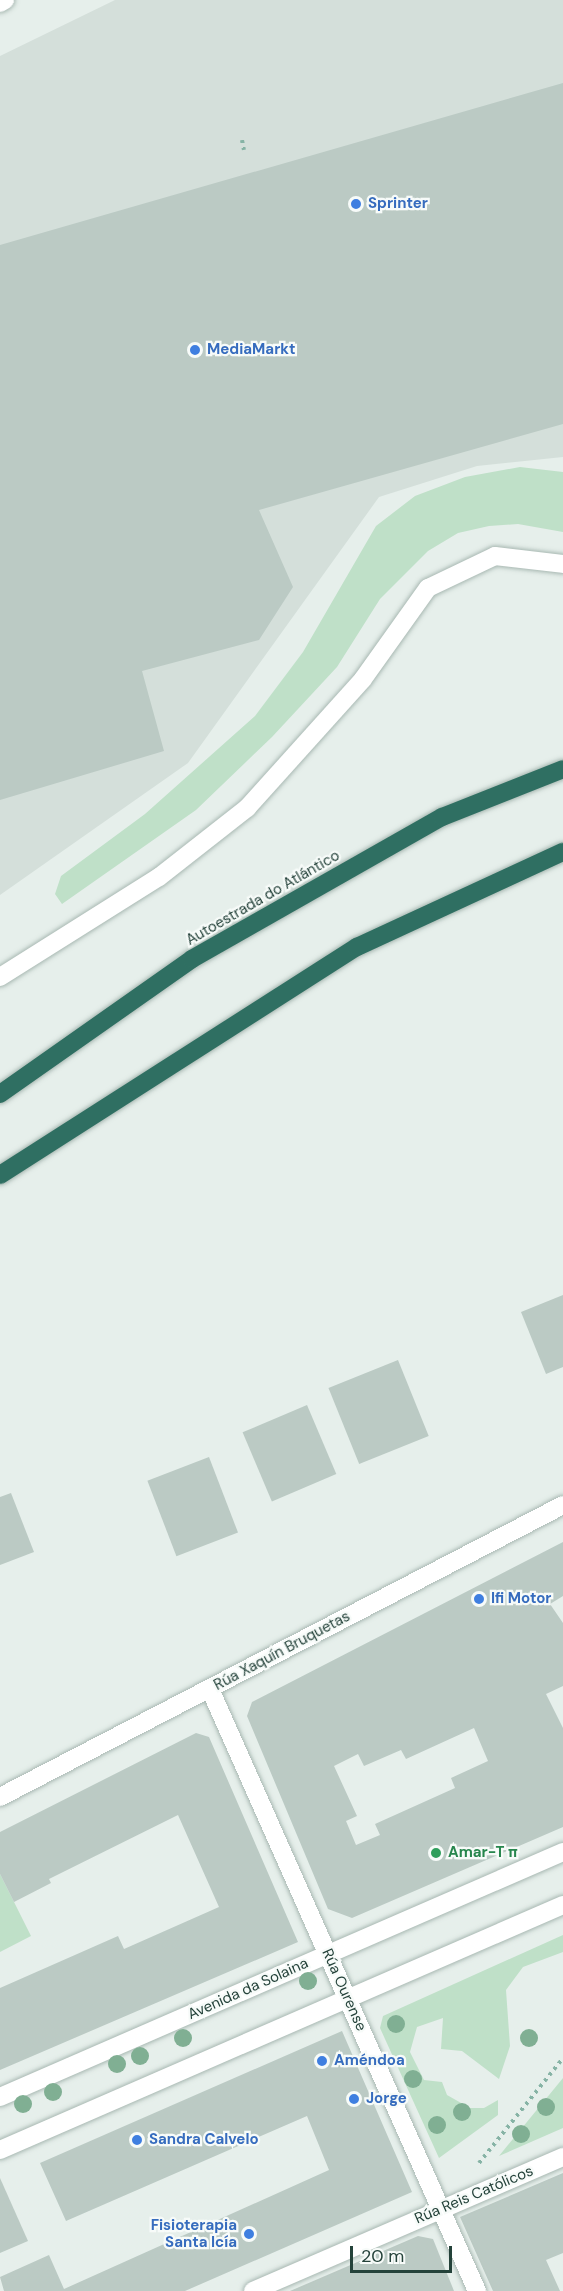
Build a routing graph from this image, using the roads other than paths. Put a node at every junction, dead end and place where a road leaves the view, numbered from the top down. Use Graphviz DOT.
graph roads {
  1 [pos="5,0"];
  2 [pos="0,3"];
  3 [pos="563,564"];
  4 [pos="563,769"];
  5 [pos="563,852"];
  6 [pos="0,977"];
  7 [pos="0,1094"];
  8 [pos="0,1175"];
  9 [pos="563,1505"];
  10 [pos="210,1689"];
  11 [pos="0,1797"];
  12 [pos="563,1852"];
  13 [pos="563,1905"];
  14 [pos="328,1954"];
  15 [pos="348,1999"];
  16 [pos="0,2097"];
  17 [pos="0,2150"];
  18 [pos="563,2157"];
  19 [pos="443,2209"];
  20 [pos="253,2291"];
  21 [pos="477,2291"];
  1 -- 2 [label="street"];
  3 -- 6 [label="street"];
  4 -- 7 [label="highway, Autoestrada do Atlántico"];
  5 -- 8 [label="highway"];
  9 -- 10 [label="street, Rúa Xaquín Bruquetas"];
  10 -- 11 [label="street, Rúa Xaquín Bruquetas"];
  10 -- 14 [label="street, Rúa Ourense"];
  12 -- 14 [label="street, Avenida da Solaina"];
  13 -- 15 [label="street"];
  14 -- 15 [label="street, Rúa Ourense"];
  14 -- 16 [label="street, Avenida da Solaina"];
  15 -- 17 [label="street"];
  15 -- 19 [label="street, Rúa Ourense"];
  18 -- 19 [label="street, Rúa Reis Católicos"];
  19 -- 20 [label="street, Rúa Reis Católicos"];
  19 -- 21 [label="street, Rúa Ourense"];
}
